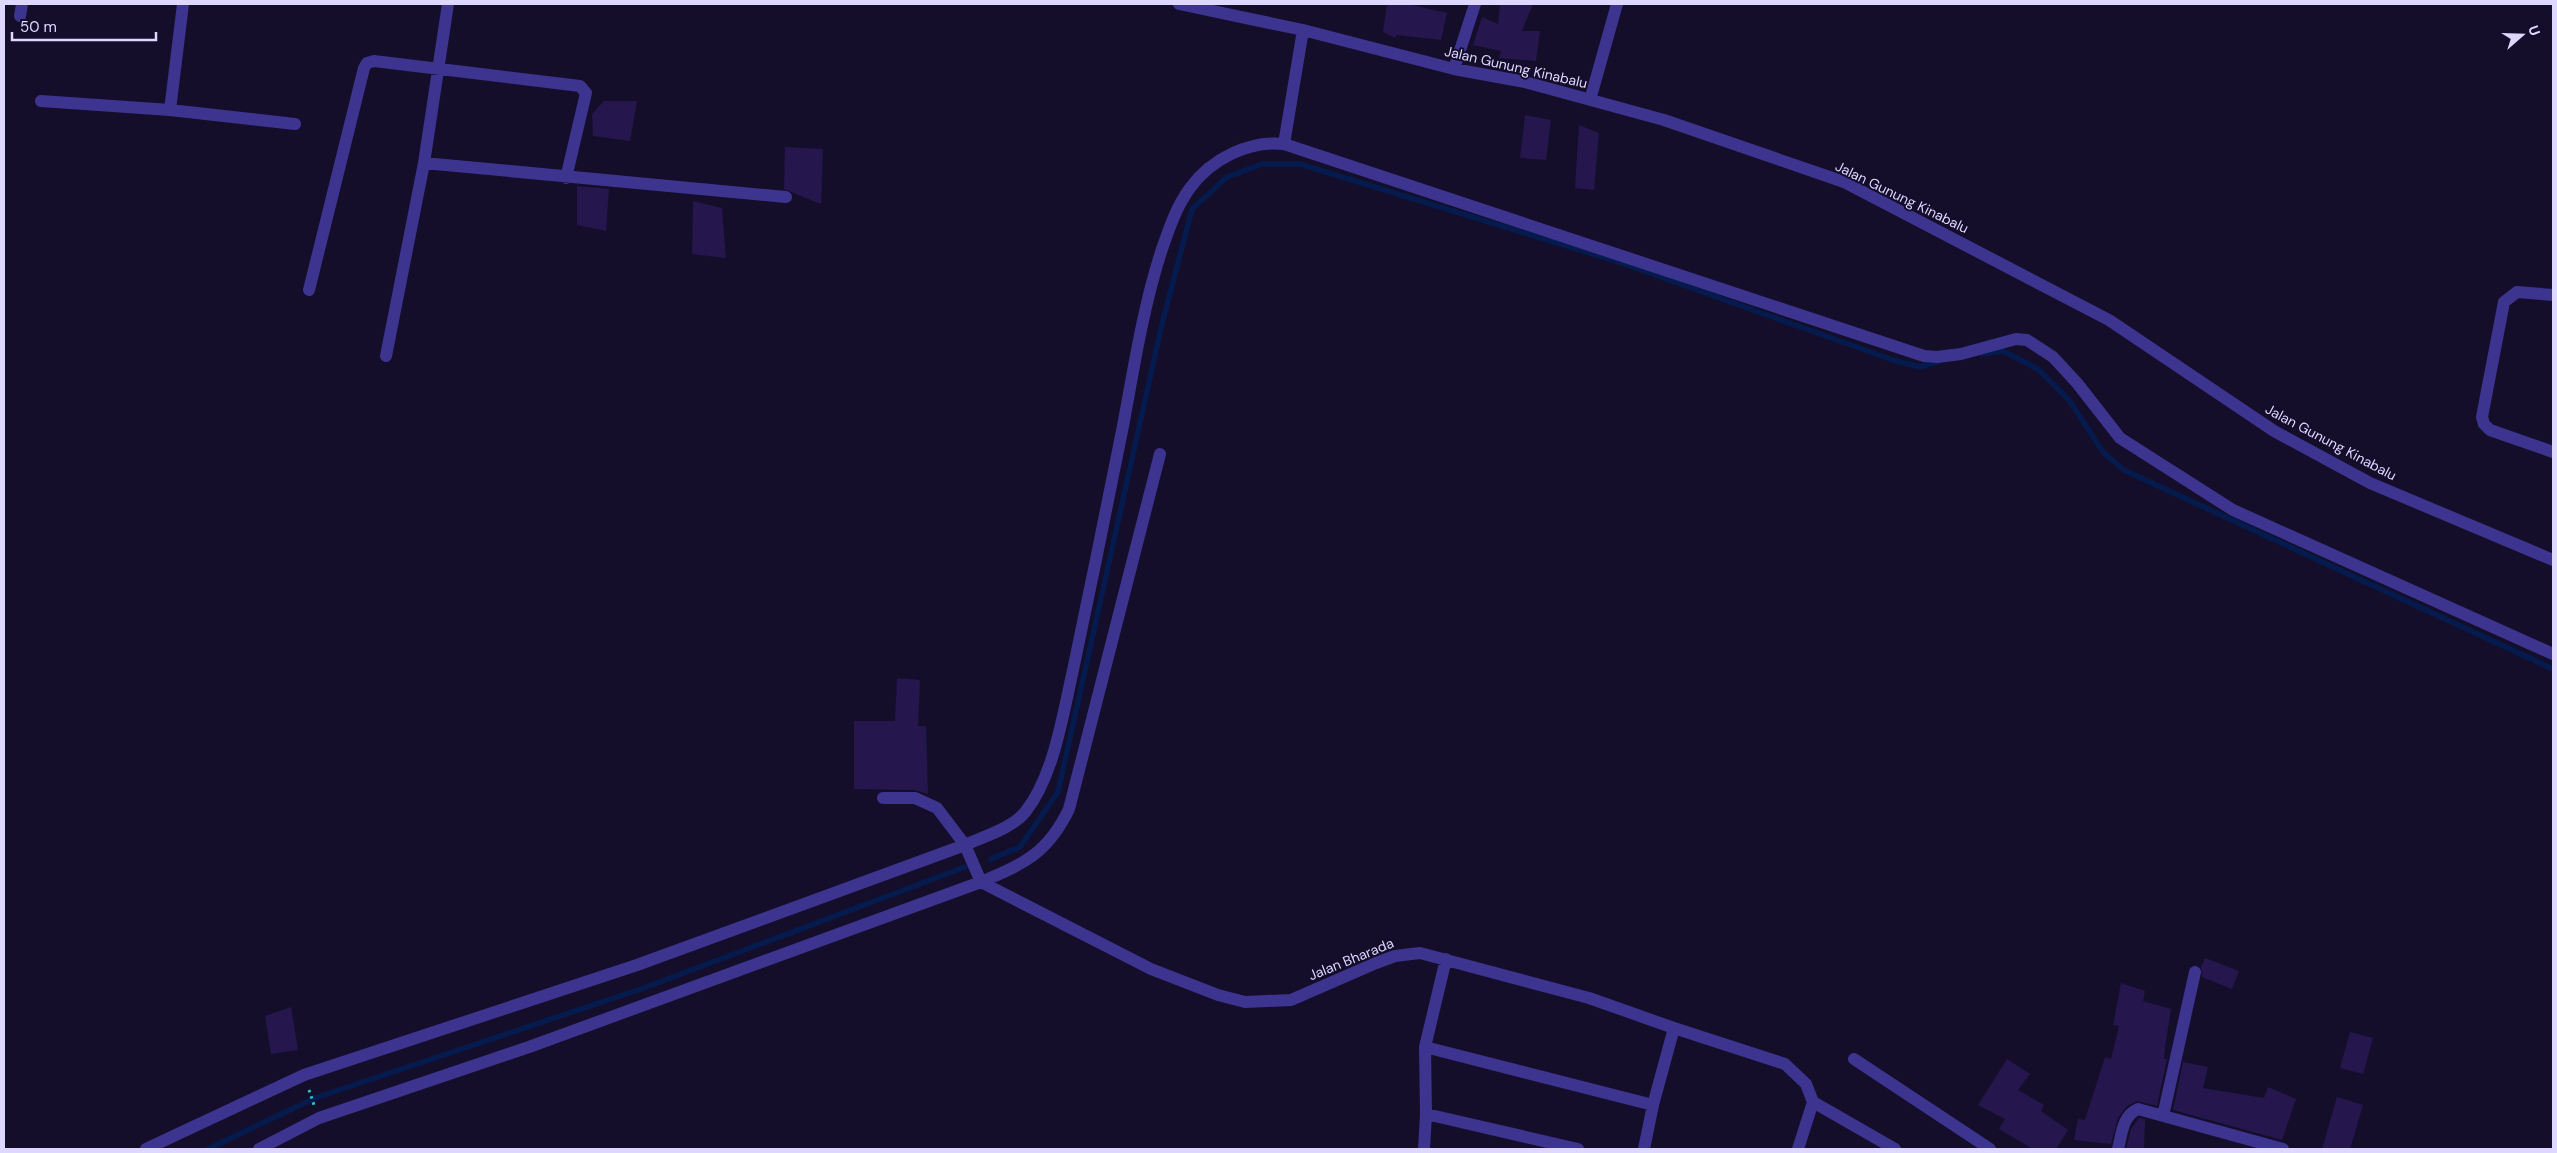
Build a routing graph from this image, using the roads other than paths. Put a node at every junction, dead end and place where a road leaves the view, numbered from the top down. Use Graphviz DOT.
graph roads {
  1 [pos="183,4"];
  2 [pos="448,4"];
  3 [pos="1179,4"];
  4 [pos="1476,4"];
  5 [pos="1617,4"];
  6 [pos="1303,30"];
  7 [pos="1454,69"];
  8 [pos="437,70"];
  9 [pos="1590,100"];
  10 [pos="41,101"];
  11 [pos="170,110"];
  12 [pos="295,124"];
  13 [pos="1284,144"];
  14 [pos="424,163"];
  15 [pos="566,178"];
  16 [pos="786,197"];
  17 [pos="309,290"];
  18 [pos="2553,295"];
  19 [pos="386,356"];
  20 [pos="2553,452"];
  21 [pos="1160,454"];
  22 [pos="2553,560"];
  23 [pos="2553,654"];
  24 [pos="883,798"];
  25 [pos="967,850"];
  26 [pos="980,877"];
  27 [pos="1446,959"];
  28 [pos="2195,972"];
  29 [pos="1674,1028"];
  30 [pos="1425,1047"];
  31 [pos="1854,1059"];
  32 [pos="1813,1102"];
  33 [pos="1653,1105"];
  34 [pos="1426,1114"];
  35 [pos="2163,1116"];
  36 [pos="146,1149"];
  37 [pos="259,1149"];
  38 [pos="1424,1149"];
  39 [pos="1578,1149"];
  40 [pos="1644,1149"];
  41 [pos="1798,1149"];
  42 [pos="1895,1149"];
  43 [pos="1990,1149"];
  44 [pos="2118,1149"];
  45 [pos="2283,1149"];
  1 -- 11 [label="street"];
  2 -- 8 [label="street"];
  3 -- 6 [label="street, Jalan Gunung Kinabalu"];
  4 -- 7 [label="street"];
  5 -- 9 [label="street"];
  6 -- 7 [label="street, Jalan Gunung Kinabalu"];
  6 -- 13 [label="street"];
  7 -- 9 [label="street, Jalan Gunung Kinabalu"];
  8 -- 14 [label="street"];
  8 -- 15 [label="street"];
  8 -- 17 [label="street"];
  9 -- 22 [label="street, Jalan Gunung Kinabalu"];
  10 -- 11 [label="street"];
  11 -- 12 [label="street"];
  13 -- 23 [label="street"];
  13 -- 25 [label="street"];
  14 -- 15 [label="street"];
  14 -- 19 [label="street"];
  15 -- 16 [label="street"];
  18 -- 20 [label="street"];
  21 -- 26 [label="street"];
  24 -- 25 [label="street"];
  25 -- 26 [label="street"];
  25 -- 36 [label="street"];
  26 -- 27 [label="street, Jalan Bharada"];
  26 -- 37 [label="street"];
  27 -- 29 [label="street, Jalan Bharada"];
  27 -- 30 [label="street"];
  28 -- 35 [label="street"];
  29 -- 32 [label="street, Jalan Bharada"];
  29 -- 33 [label="street"];
  30 -- 33 [label="street"];
  30 -- 34 [label="street"];
  31 -- 43 [label="street"];
  32 -- 41 [label="street"];
  32 -- 42 [label="street"];
  33 -- 40 [label="street"];
  34 -- 38 [label="street"];
  34 -- 39 [label="street"];
  35 -- 44 [label="street"];
  35 -- 45 [label="street"];
}
